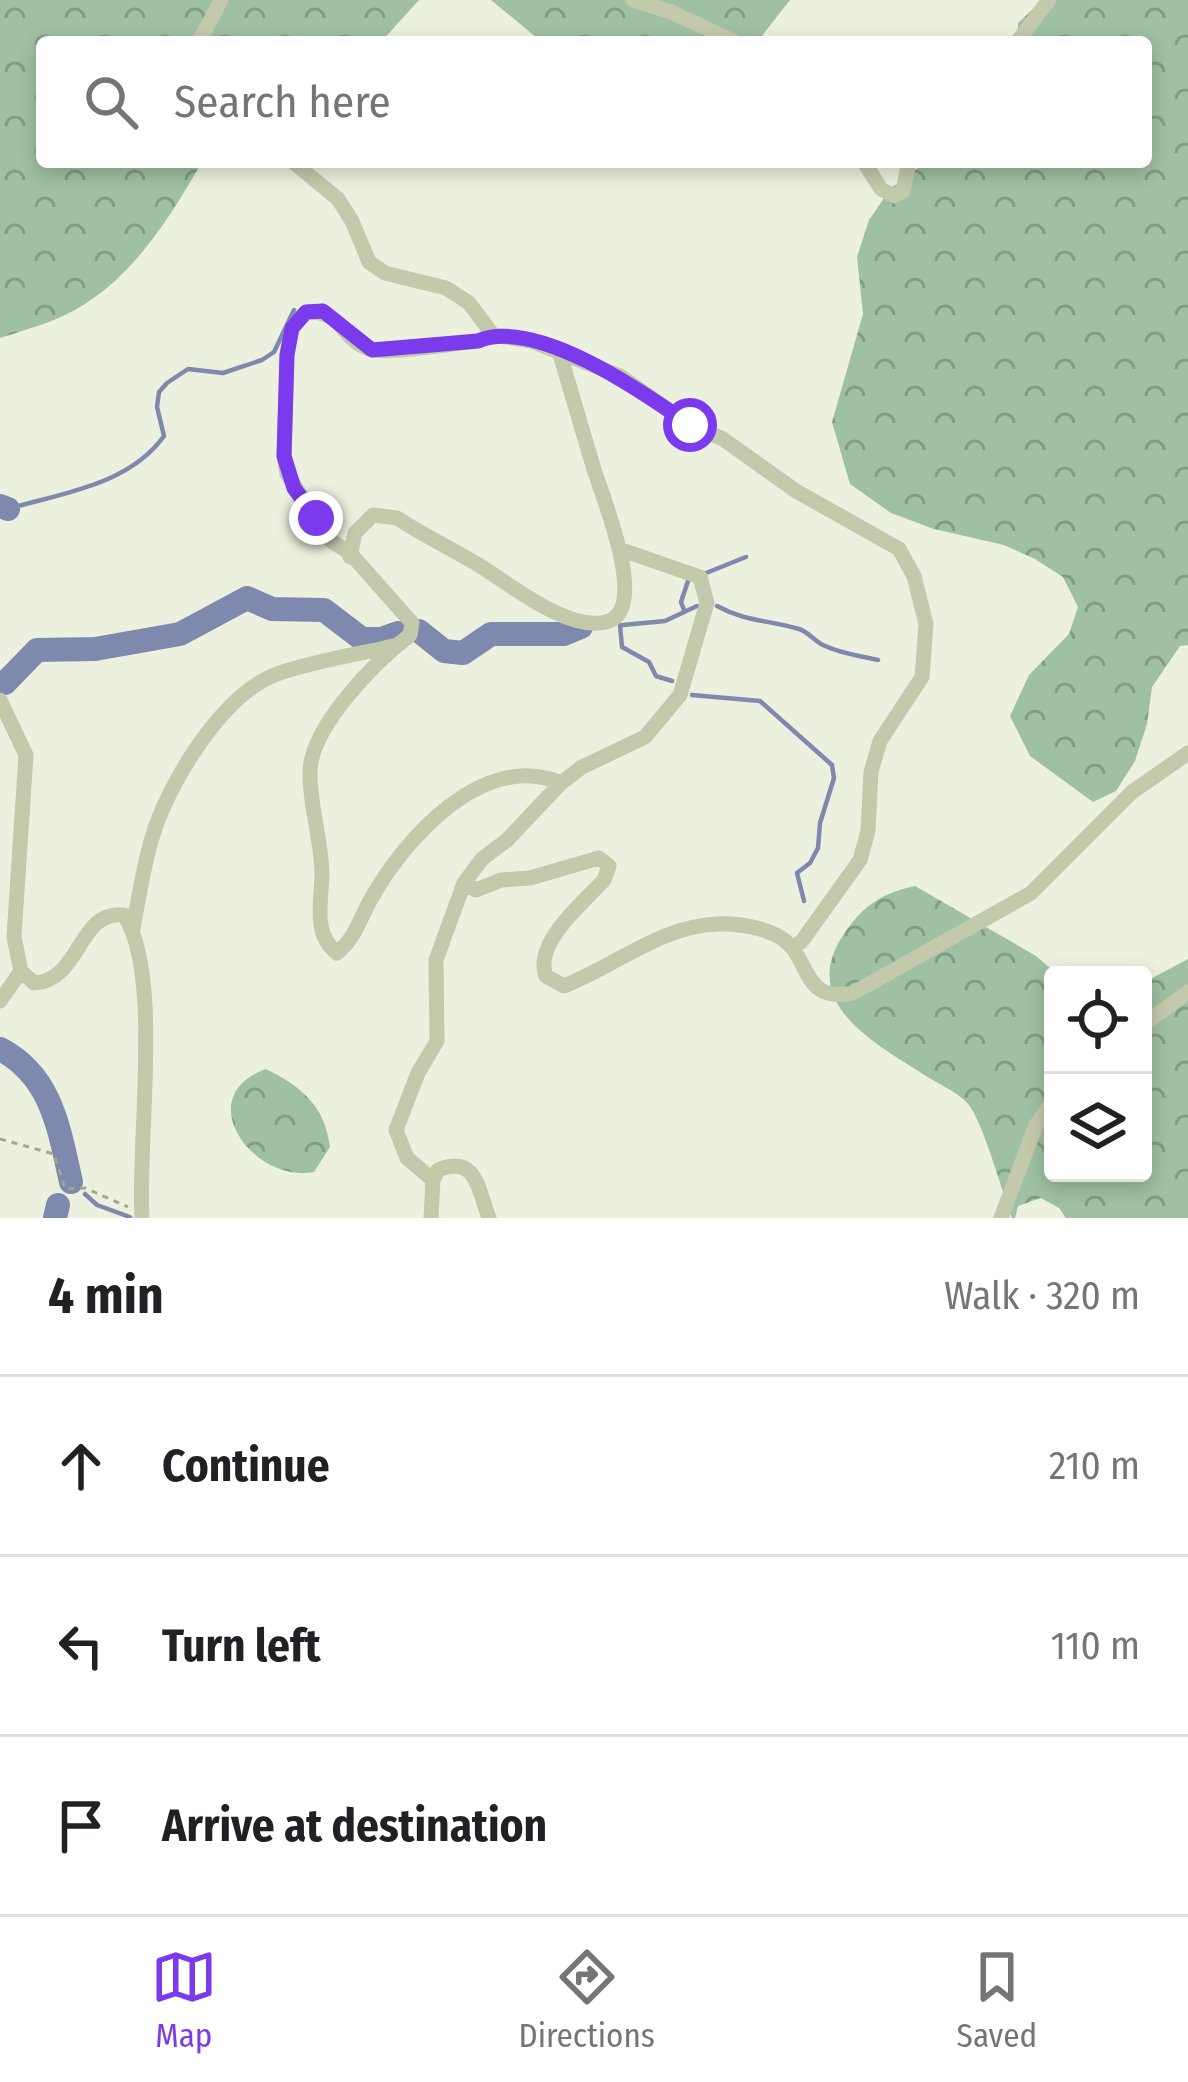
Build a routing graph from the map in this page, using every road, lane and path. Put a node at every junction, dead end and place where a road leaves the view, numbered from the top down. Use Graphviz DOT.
graph roads {
  1 [pos="221,0"];
  2 [pos="633,0"];
  3 [pos="1049,0"];
  4 [pos="202,36"];
  5 [pos="722,36"];
  6 [pos="1022,36"];
  7 [pos="300,168"];
  8 [pos="867,168"];
  9 [pos="908,168"];
  10 [pos="493,335"];
  11 [pos="559,351"];
  12 [pos="619,549"];
  13 [pos="350,557"];
  14 [pos="397,645"];
  15 [pos="0,700"];
  16 [pos="1188,753"];
  17 [pos="561,783"];
  18 [pos="464,883"];
  19 [pos="133,928"];
  20 [pos="793,948"];
  21 [pos="21,971"];
  22 [pos="1188,992"];
  23 [pos="0,1001"];
  24 [pos="1152,1018"];
  25 [pos="1044,1113"];
  26 [pos="0,1138"];
  27 [pos="433,1180"];
  28 [pos="142,1215"];
  29 [pos="431,1218"];
  30 [pos="489,1218"];
  31 [pos="1001,1218"];
  1 -- 4 [label="street"];
  2 -- 5 [label="street"];
  3 -- 6 [label="street"];
  7 -- 10 [label="street"];
  8 -- 9 [label="street"];
  10 -- 11 [label="street"];
  10 -- 13 [label="street"];
  11 -- 12 [label="street"];
  11 -- 20 [label="street"];
  12 -- 13 [label="street"];
  12 -- 17 [label="street"];
  13 -- 14 [label="street"];
  14 -- 17 [label="street"];
  14 -- 19 [label="street"];
  15 -- 21 [label="street"];
  16 -- 20 [label="street"];
  17 -- 18 [label="street"];
  18 -- 20 [label="street"];
  18 -- 27 [label="street"];
  19 -- 21 [label="street"];
  19 -- 28 [label="street"];
  21 -- 23 [label="street"];
  22 -- 24 [label="street"];
  25 -- 31 [label="street"];
  26 -- 28 [label="path"];
  27 -- 29 [label="street"];
  27 -- 30 [label="street"];
}
